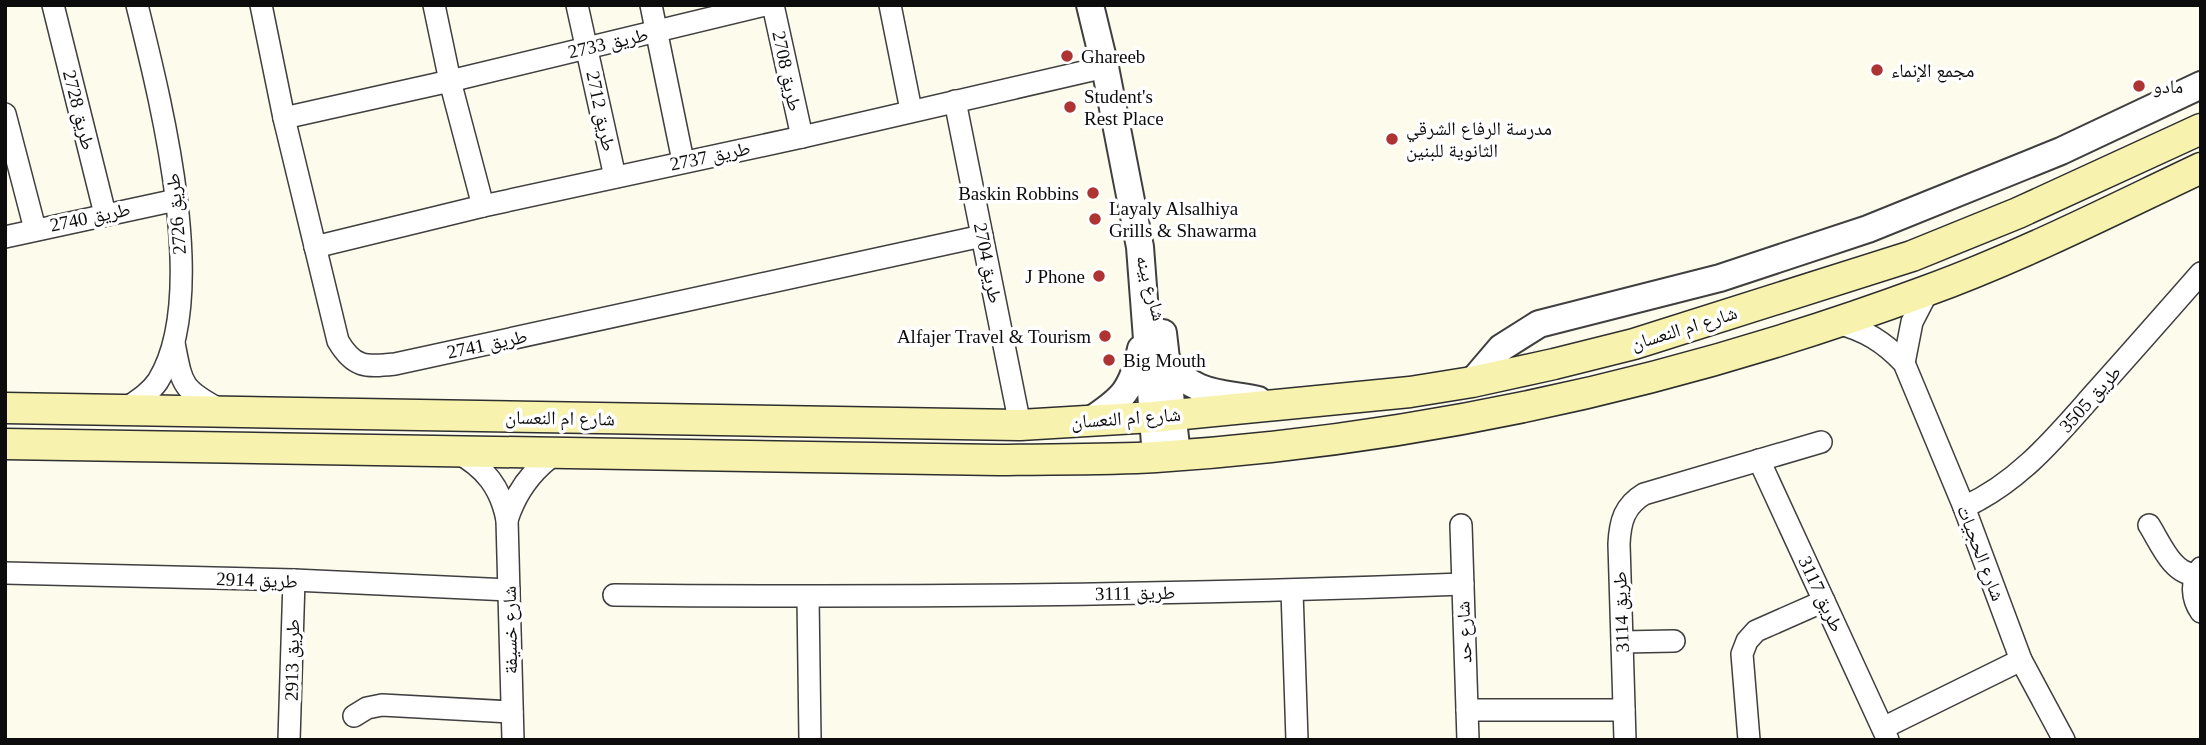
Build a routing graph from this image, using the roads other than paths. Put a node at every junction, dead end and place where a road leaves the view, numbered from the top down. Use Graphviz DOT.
graph roads {
  1 [pos="53,5"];
  2 [pos="137,5"];
  3 [pos="261,5"];
  4 [pos="433,5"];
  5 [pos="577,5"];
  6 [pos="651,5"];
  7 [pos="765,5"];
  8 [pos="773,5"];
  9 [pos="890,5"];
  10 [pos="1090,5"];
  11 [pos="737,9"];
  12 [pos="656,32"];
  13 [pos="587,47"];
  14 [pos="1105,67"];
  15 [pos="450,81"];
  16 [pos="2201,85"];
  17 [pos="955,101"];
  18 [pos="911,110"];
  19 [pos="5,114"];
  20 [pos="284,118"];
  21 [pos="2201,129"];
  22 [pos="802,137"];
  23 [pos="682,161"];
  24 [pos="2201,168"];
  25 [pos="615,177"];
  26 [pos="176,200"];
  27 [pos="483,206"];
  28 [pos="105,215"];
  29 [pos="35,229"];
  30 [pos="982,236"];
  31 [pos="5,237"];
  32 [pos="315,247"];
  33 [pos="1140,247"];
  34 [pos="2201,273"];
  35 [pos="1928,291"];
  36 [pos="1837,323"];
  37 [pos="1146,327"];
  38 [pos="174,341"];
  39 [pos="1167,361"];
  40 [pos="1904,363"];
  41 [pos="1472,382"];
  42 [pos="1280,405"];
  43 [pos="5,408"];
  44 [pos="125,409"];
  45 [pos="225,412"];
  46 [pos="1163,416"];
  47 [pos="1088,422"];
  48 [pos="1020,425"];
  49 [pos="1821,442"];
  50 [pos="5,444"];
  51 [pos="456,452"];
  52 [pos="555,454"];
  53 [pos="1166,456"];
  54 [pos="1759,460"];
  55 [pos="1964,507"];
  56 [pos="507,520"];
  57 [pos="2149,524"];
  58 [pos="1461,525"];
  59 [pos="2199,571"];
  60 [pos="5,573"];
  61 [pos="294,580"];
  62 [pos="1463,584"];
  63 [pos="509,590"];
  64 [pos="1292,591"];
  65 [pos="614,595"];
  66 [pos="808,597"];
  67 [pos="1824,601"];
  68 [pos="2201,612"];
  69 [pos="1674,641"];
  70 [pos="1622,642"];
  71 [pos="2021,660"];
  72 [pos="1467,710"];
  73 [pos="1624,710"];
  74 [pos="512,712"];
  75 [pos="354,716"];
  76 [pos="1885,734"];
  77 [pos="289,740"];
  78 [pos="513,740"];
  79 [pos="810,740"];
  80 [pos="1297,740"];
  81 [pos="1468,740"];
  82 [pos="1625,740"];
  83 [pos="1749,740"];
  84 [pos="2064,740"];
  1 -- 28 [label="street, طريق 2728"];
  2 -- 26 [label="street, طريق 2726"];
  3 -- 20 [label="street, طريق 2741"];
  4 -- 15 [label="street"];
  5 -- 13 [label="street, طريق 2712"];
  6 -- 12 [label="street"];
  7 -- 11 [label="street, طريق 2733"];
  8 -- 22 [label="street, طريق 2708"];
  9 -- 18 [label="street"];
  10 -- 14 [label="street, شارع بينه"];
  11 -- 12 [label="street, طريق 2733"];
  12 -- 13 [label="street, طريق 2733"];
  12 -- 23 [label="street"];
  13 -- 15 [label="street, طريق 2733"];
  13 -- 25 [label="street, طريق 2712"];
  14 -- 17 [label="street, طريق 2737"];
  14 -- 33 [label="street, شارع بينه"];
  15 -- 20 [label="street, طريق 2733"];
  15 -- 27 [label="street"];
  16 -- 41 [label="street"];
  17 -- 18 [label="street, طريق 2737"];
  17 -- 30 [label="street, طريق 2704"];
  18 -- 22 [label="street, طريق 2737"];
  19 -- 29 [label="street"];
  20 -- 32 [label="street, طريق 2741"];
  21 -- 41 [label="main road, شارع ام النعسان"];
  22 -- 23 [label="street, طريق 2737"];
  23 -- 25 [label="street, طريق 2737"];
  24 -- 35 [label="main road, شارع ام النعسان"];
  25 -- 27 [label="street, طريق 2737"];
  26 -- 28 [label="street, طريق 2740"];
  26 -- 38 [label="street, طريق 2726"];
  27 -- 32 [label="street, طريق 2737"];
  28 -- 29 [label="street, طريق 2740"];
  29 -- 31 [label="street, طريق 2740"];
  30 -- 32 [label="street, طريق 2741"];
  30 -- 48 [label="street, طريق 2704"];
  33 -- 37 [label="street, شارع بينه"];
  33 -- 39 [label="street, شارع بينه"];
  34 -- 55 [label="street, طريق 3505"];
  35 -- 36 [label="main road, شارع ام النعسان"];
  35 -- 40 [label="street"];
  36 -- 40 [label="street, شارع الحجيات"];
  36 -- 53 [label="main road, شارع ام النعسان"];
  37 -- 46 [label="street, شارع بينه"];
  37 -- 47 [label="street"];
  38 -- 44 [label="street, طريق 2726"];
  38 -- 45 [label="street"];
  39 -- 42 [label="street"];
  39 -- 46 [label="street, شارع بينه"];
  40 -- 55 [label="street, شارع الحجيات"];
  41 -- 42 [label="main road, شارع ام النعسان"];
  42 -- 46 [label="main road, شارع ام النعسان"];
  43 -- 44 [label="main road, شارع ام النعسان"];
  44 -- 45 [label="main road, شارع ام النعسان"];
  45 -- 48 [label="main road, شارع ام النعسان"];
  46 -- 47 [label="main road, شارع ام النعسان"];
  46 -- 53 [label="street, شارع بينه"];
  47 -- 48 [label="main road, شارع ام النعسان"];
  49 -- 54 [label="street"];
  50 -- 51 [label="main road, شارع ام النعسان"];
  51 -- 52 [label="main road, شارع ام النعسان"];
  51 -- 56 [label="street, شارع خسيفة"];
  52 -- 53 [label="main road, شارع ام النعسان"];
  52 -- 56 [label="street, شارع خسيفة"];
  54 -- 67 [label="street, طريق 3117"];
  54 -- 70 [label="street, طريق 3114"];
  55 -- 71 [label="street, شارع الحجيات"];
  56 -- 63 [label="street, شارع خسيفة"];
  57 -- 59 [label="street"];
  58 -- 62 [label="street, شارع حد"];
  59 -- 68 [label="street"];
  60 -- 61 [label="street, طريق 2914"];
  61 -- 63 [label="street, طريق 2914"];
  61 -- 77 [label="street, طريق 2913"];
  62 -- 64 [label="street, طريق 3111"];
  62 -- 72 [label="street, شارع حد"];
  63 -- 74 [label="street, شارع خسيفة"];
  64 -- 66 [label="street, طريق 3111"];
  64 -- 80 [label="street"];
  65 -- 66 [label="street, طريق 3111"];
  66 -- 79 [label="street"];
  67 -- 76 [label="street, طريق 3117"];
  67 -- 83 [label="street"];
  69 -- 70 [label="street"];
  70 -- 73 [label="street, طريق 3114"];
  71 -- 76 [label="street, طريق 3117"];
  71 -- 84 [label="street, شارع الحجيات"];
  72 -- 73 [label="street"];
  72 -- 81 [label="street, شارع حد"];
  73 -- 82 [label="street, طريق 3114"];
  74 -- 75 [label="street"];
  74 -- 78 [label="street, شارع خسيفة"];
}
